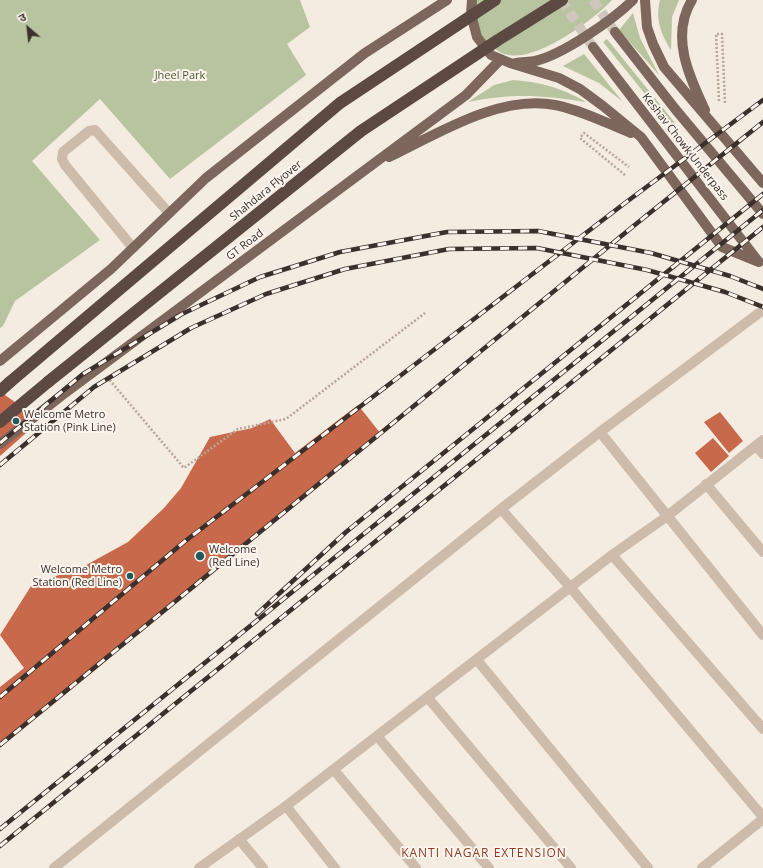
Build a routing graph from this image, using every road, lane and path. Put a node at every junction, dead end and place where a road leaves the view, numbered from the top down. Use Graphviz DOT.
graph roads {
  1 [pos="447,0"];
  2 [pos="472,0"];
  3 [pos="495,0"];
  4 [pos="562,0"];
  5 [pos="633,0"];
  6 [pos="645,0"];
  7 [pos="692,0"];
  8 [pos="615,32"];
  9 [pos="593,47"];
  10 [pos="505,61"];
  11 [pos="719,101"];
  12 [pos="725,104"];
  13 [pos="709,121"];
  14 [pos="641,137"];
  15 [pos="368,167"];
  16 [pos="629,167"];
  17 [pos="625,175"];
  18 [pos="763,183"];
  19 [pos="169,213"];
  20 [pos="763,214"];
  21 [pos="133,248"];
  22 [pos="761,264"];
  23 [pos="763,310"];
  24 [pos="425,313"];
  25 [pos="0,361"];
  26 [pos="99,368"];
  27 [pos="0,391"];
  28 [pos="0,422"];
  29 [pos="600,432"];
  30 [pos="760,443"];
  31 [pos="0,444"];
  32 [pos="763,454"];
  33 [pos="706,484"];
  34 [pos="500,509"];
  35 [pos="666,517"];
  36 [pos="763,552"];
  37 [pos="612,555"];
  38 [pos="570,588"];
  39 [pos="763,635"];
  40 [pos="477,660"];
  41 [pos="428,698"];
  42 [pos="763,729"];
  43 [pos="377,736"];
  44 [pos="334,770"];
  45 [pos="286,806"];
  46 [pos="763,818"];
  47 [pos="240,840"];
  48 [pos="54,868"];
  49 [pos="199,868"];
  50 [pos="262,868"];
  51 [pos="335,868"];
  52 [pos="416,868"];
  53 [pos="489,868"];
  54 [pos="572,868"];
  55 [pos="648,868"];
  56 [pos="702,868"];
  1 -- 19 [label="main road"];
  2 -- 10 [label="main road"];
  3 -- 27 [label="highway, Shahdara Flyover, bridge"];
  4 -- 28 [label="highway, Shahdara Flyover, bridge"];
  5 -- 10 [label="main road"];
  6 -- 13 [label="main road"];
  7 -- 13 [label="main road"];
  8 -- 20 [label="main road, Keshav Chowk Underpass"];
  9 -- 22 [label="main road, Keshav Chowk Underpass"];
  10 -- 14 [label="main road"];
  10 -- 15 [label="main road, GT Road"];
  11 -- 12 [label="path"];
  13 -- 18 [label="main road"];
  14 -- 15 [label="main road"];
  14 -- 22 [label="main road"];
  15 -- 26 [label="main road, GT Road"];
  16 -- 17 [label="path"];
  19 -- 21 [label="main road"];
  19 -- 21 [label="street"];
  21 -- 25 [label="main road"];
  23 -- 29 [label="street"];
  24 -- 26 [label="path"];
  26 -- 31 [label="main road, GT Road"];
  29 -- 34 [label="street"];
  29 -- 35 [label="street"];
  30 -- 32 [label="street"];
  30 -- 33 [label="street"];
  33 -- 35 [label="street"];
  33 -- 36 [label="street"];
  34 -- 38 [label="street"];
  34 -- 48 [label="street"];
  35 -- 37 [label="street"];
  35 -- 39 [label="street"];
  37 -- 38 [label="street"];
  37 -- 42 [label="street"];
  38 -- 40 [label="street"];
  38 -- 46 [label="street"];
  40 -- 41 [label="street"];
  40 -- 55 [label="street"];
  41 -- 43 [label="street"];
  41 -- 54 [label="street"];
  43 -- 44 [label="street"];
  43 -- 53 [label="street"];
  44 -- 45 [label="street"];
  44 -- 52 [label="street"];
  45 -- 47 [label="street"];
  45 -- 51 [label="street"];
  46 -- 56 [label="street"];
  47 -- 49 [label="street"];
  47 -- 50 [label="street"];
}
